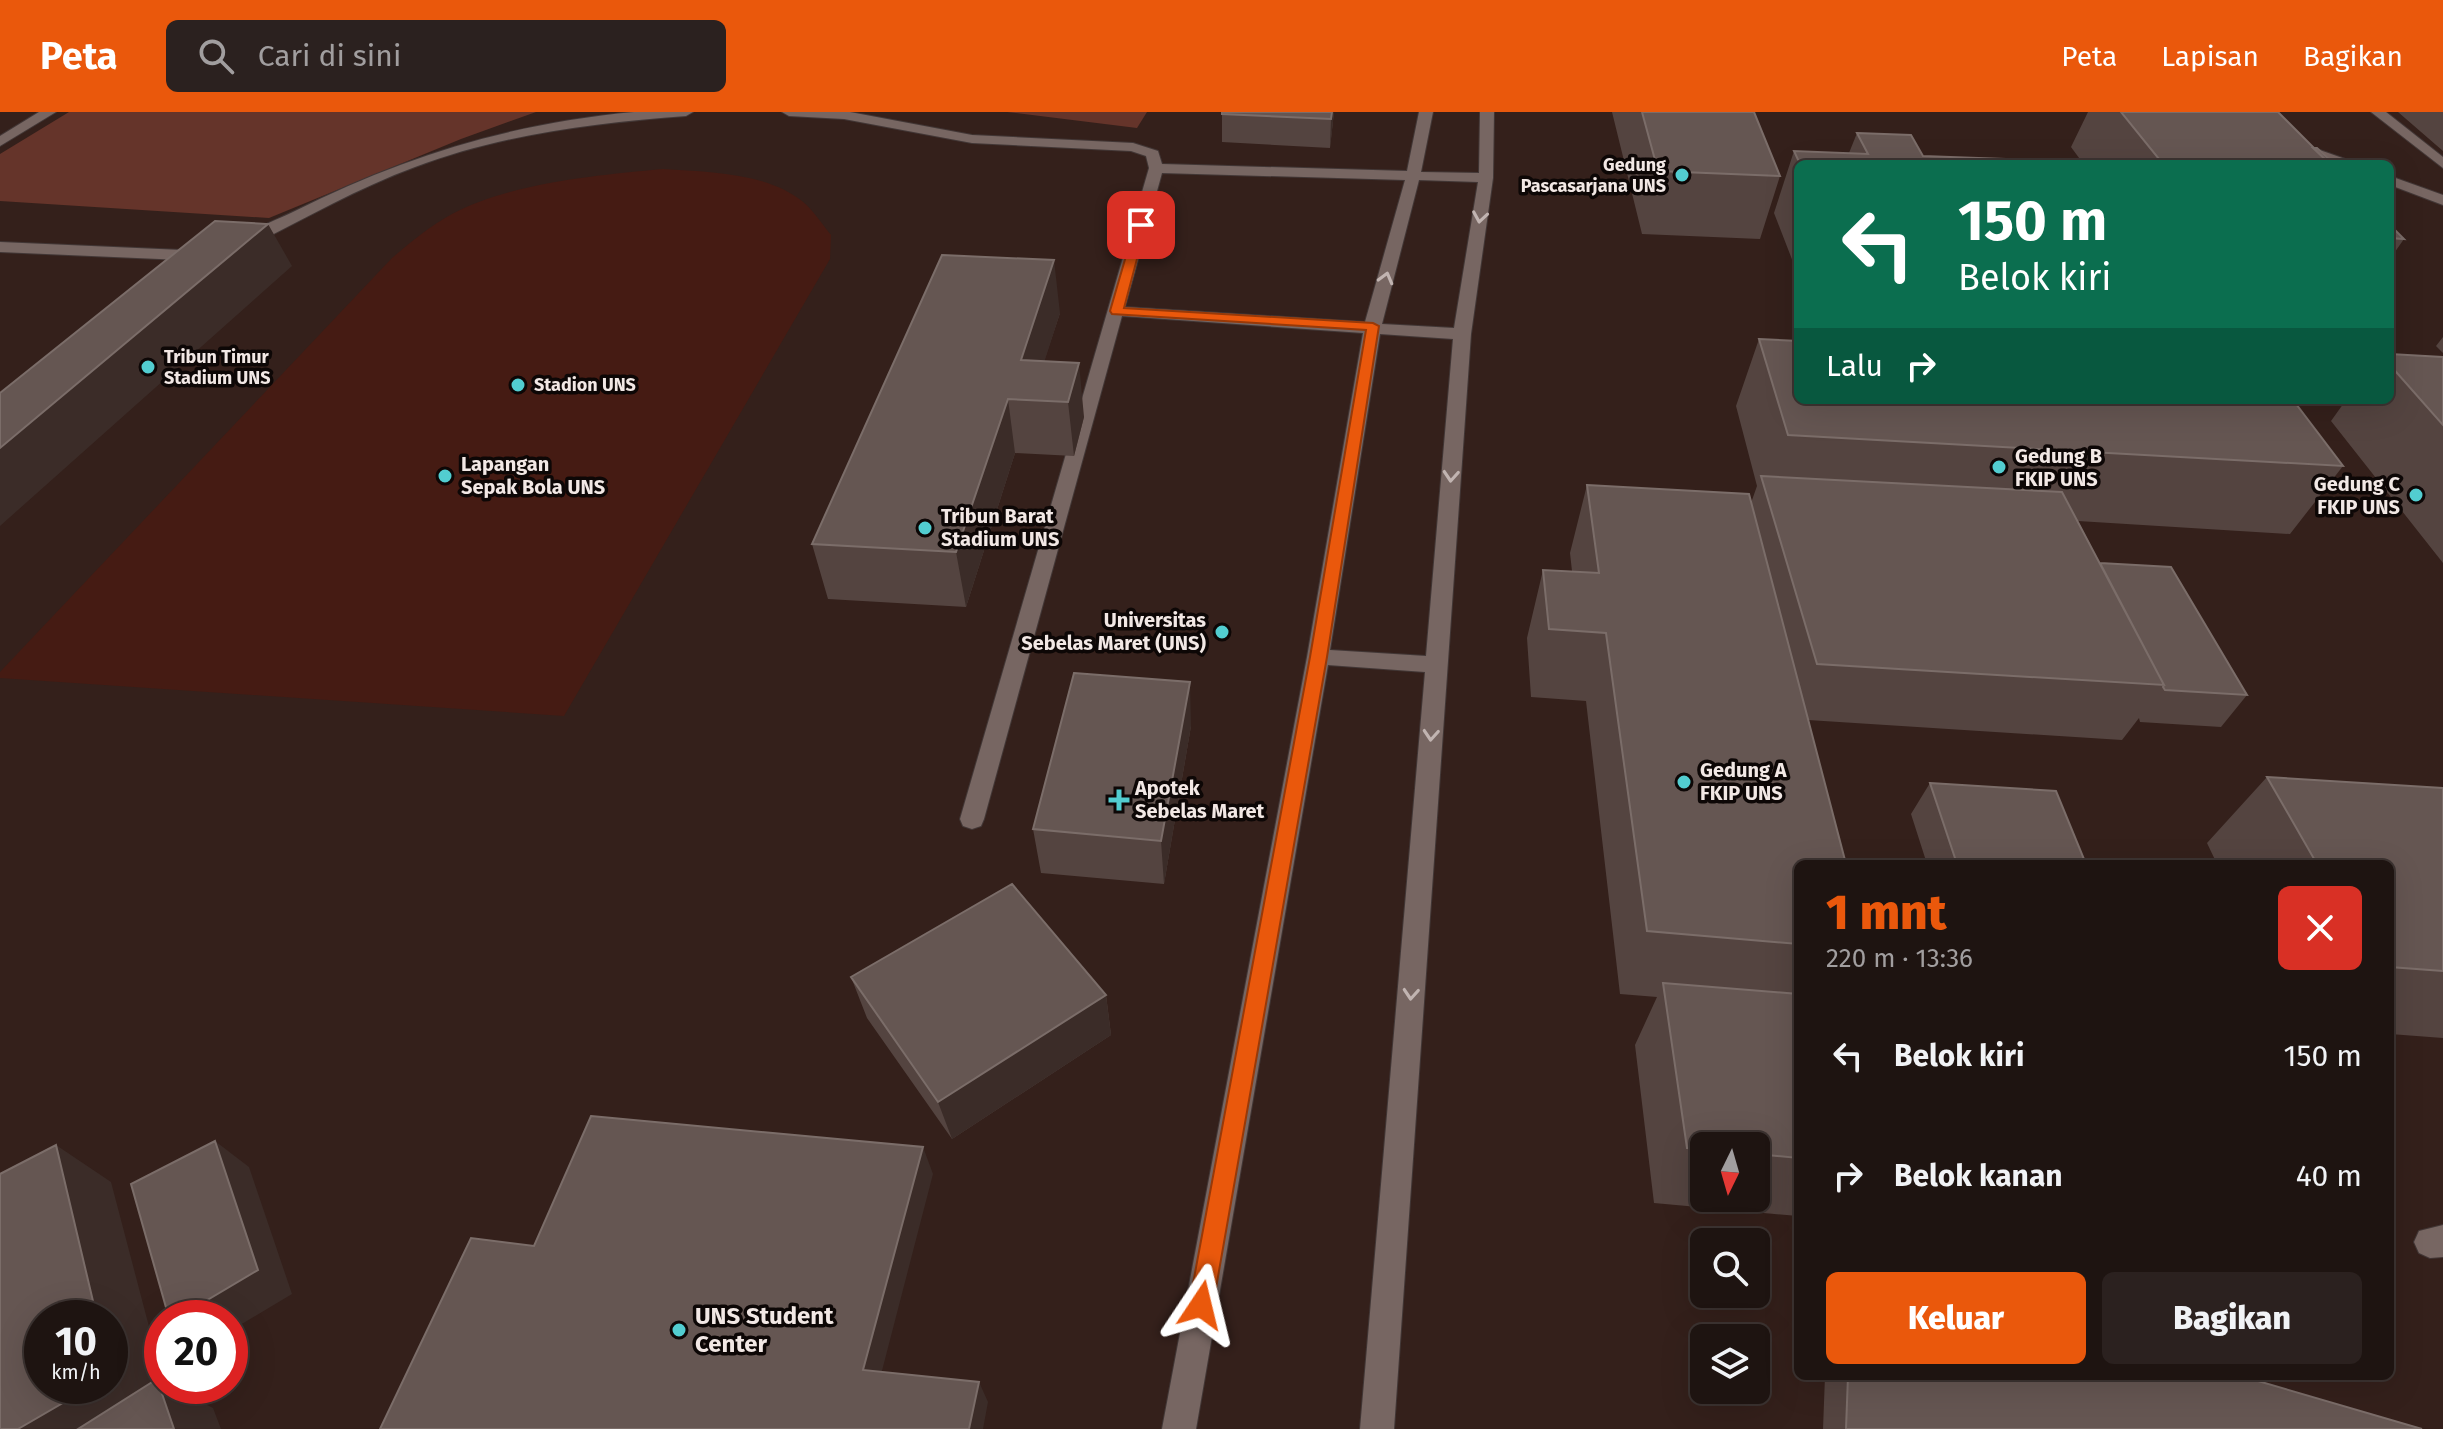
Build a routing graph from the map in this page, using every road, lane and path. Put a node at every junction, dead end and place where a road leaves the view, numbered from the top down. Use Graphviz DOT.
graph roads {
  1 [pos="49,112"];
  2 [pos="686,112"];
  3 [pos="789,112"];
  4 [pos="1426,112"];
  5 [pos="1487,112"];
  6 [pos="2378,112"];
  7 [pos="0,142"];
  8 [pos="2289,143"];
  9 [pos="2335,160"];
  10 [pos="2443,164"];
  11 [pos="1156,168"];
  12 [pos="1413,176"];
  13 [pos="1486,178"];
  14 [pos="2394,182"];
  15 [pos="2443,200"];
  16 [pos="0,247"];
  17 [pos="229,250"];
  18 [pos="192,277"];
  19 [pos="1117,311"];
  20 [pos="1373,326"];
  21 [pos="1462,334"];
  22 [pos="1318,657"];
  23 [pos="1436,665"];
  24 [pos="972,819"];
  25 [pos="1179,1429"];
  26 [pos="1377,1429"];
  1 -- 7 [label="lane"];
  2 -- 17 [label="lane"];
  3 -- 11 [label="lane"];
  4 -- 12 [label="lane"];
  5 -- 13 [label="lane"];
  6 -- 10 [label="lane"];
  8 -- 9 [label="lane"];
  11 -- 12 [label="lane"];
  11 -- 19 [label="lane"];
  12 -- 13 [label="lane"];
  20 -- 12 [label="lane, one-way"];
  13 -- 21 [label="lane, one-way"];
  14 -- 15 [label="lane"];
  16 -- 18 [label="lane"];
  19 -- 20 [label="lane"];
  19 -- 24 [label="lane"];
  20 -- 21 [label="lane"];
  20 -- 22 [label="lane"];
  21 -- 23 [label="lane, one-way"];
  22 -- 23 [label="lane"];
  22 -- 25 [label="lane"];
  23 -- 26 [label="lane, one-way"];
}
